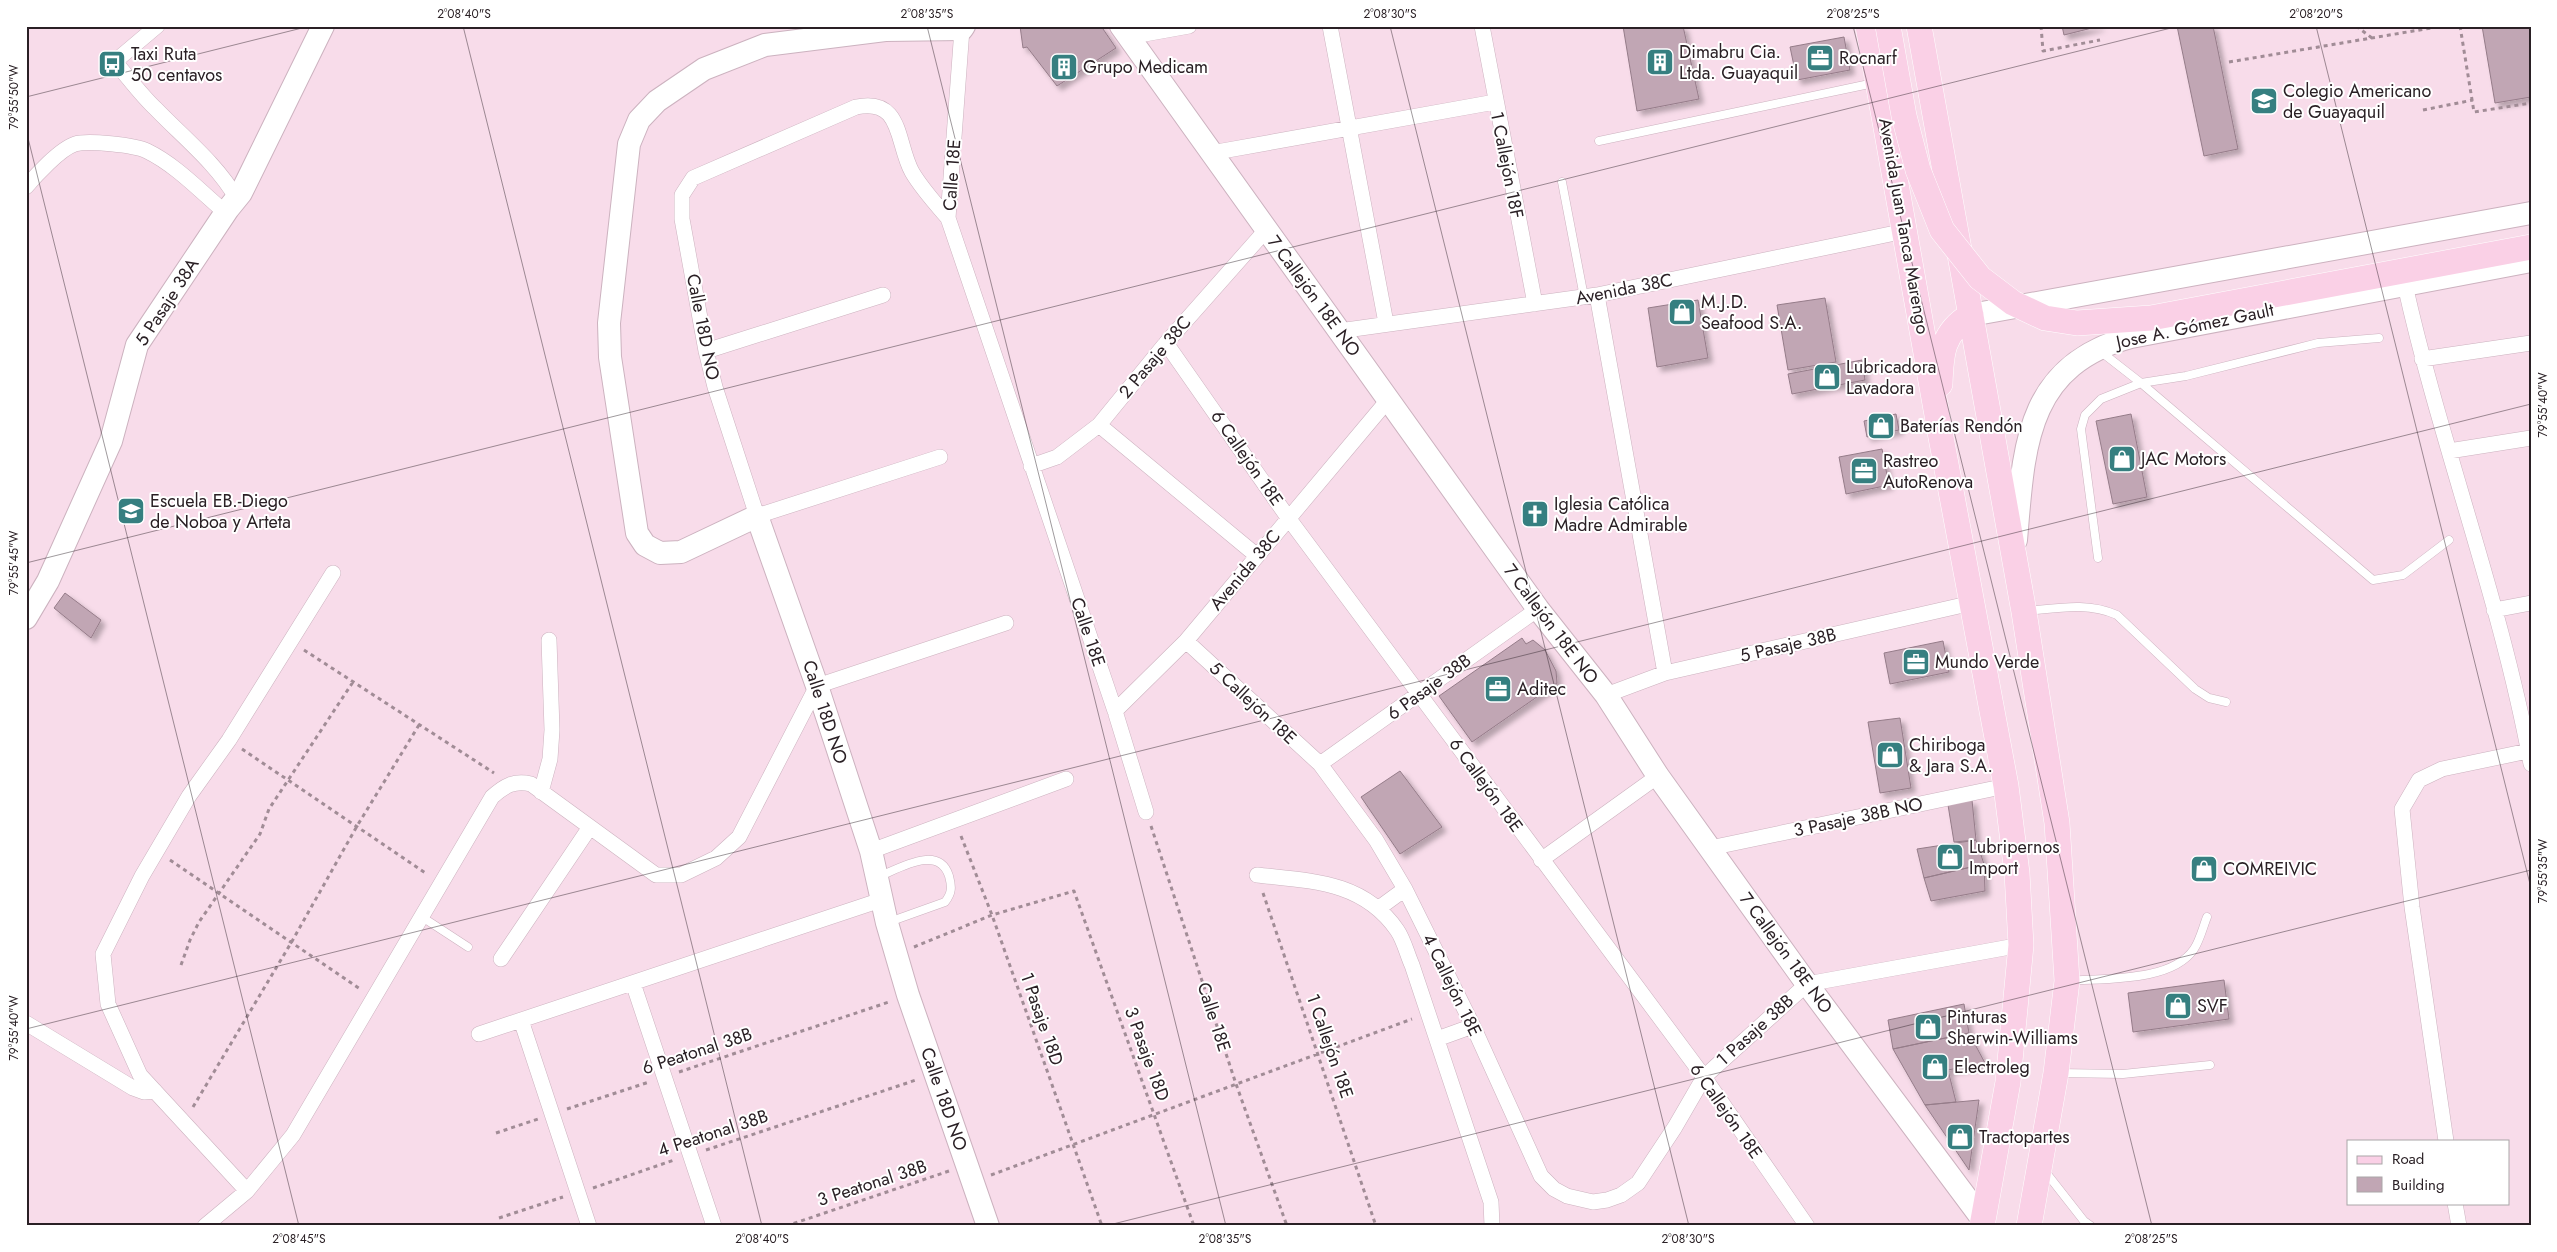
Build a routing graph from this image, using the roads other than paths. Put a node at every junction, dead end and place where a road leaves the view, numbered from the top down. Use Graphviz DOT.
graph roads {
  1 [pos="157,26"];
  2 [pos="323,26"];
  3 [pos="1189,26"];
  4 [pos="1330,26"];
  5 [pos="1482,26"];
  6 [pos="1868,26"];
  7 [pos="1888,26"];
  8 [pos="1919,26"];
  9 [pos="963,28"];
  10 [pos="1124,32"];
  11 [pos="1878,82"];
  12 [pos="1495,102"];
  13 [pos="1351,127"];
  14 [pos="1599,141"];
  15 [pos="1211,153"];
  16 [pos="1562,182"];
  17 [pos="26,187"];
  18 [pos="231,206"];
  19 [pos="2531,213"];
  20 [pos="948,218"];
  21 [pos="1266,230"];
  22 [pos="1905,231"];
  23 [pos="2531,248"];
  24 [pos="2531,261"];
  25 [pos="2406,285"];
  26 [pos="883,295"];
  27 [pos="1590,296"];
  28 [pos="1535,304"];
  29 [pos="1970,314"];
  30 [pos="1386,323"];
  31 [pos="1339,331"];
  32 [pos="2379,338"];
  33 [pos="1166,343"];
  34 [pos="2531,343"];
  35 [pos="2097,348"];
  36 [pos="706,351"];
  37 [pos="2422,359"];
  38 [pos="2141,383"];
  39 [pos="1388,400"];
  40 [pos="1099,425"];
  41 [pos="1940,432"];
  42 [pos="2531,438"];
  43 [pos="2449,451"];
  44 [pos="940,457"];
  45 [pos="1031,466"];
  46 [pos="758,516"];
  47 [pos="1289,519"];
  48 [pos="2450,540"];
  49 [pos="1256,555"];
  50 [pos="2098,558"];
  51 [pos="2014,561"];
  52 [pos="333,573"];
  53 [pos="1972,603"];
  54 [pos="2531,603"];
  55 [pos="1538,608"];
  56 [pos="2494,610"];
  57 [pos="2024,612"];
  58 [pos="26,618"];
  59 [pos="1006,623"];
  60 [pos="549,640"];
  61 [pos="1186,641"];
  62 [pos="1665,672"];
  63 [pos="817,686"];
  64 [pos="1420,694"];
  65 [pos="1606,695"];
  66 [pos="2226,702"];
  67 [pos="1115,711"];
  68 [pos="2530,757"];
  69 [pos="1320,764"];
  70 [pos="1658,776"];
  71 [pos="1066,779"];
  72 [pos="2006,786"];
  73 [pos="541,792"];
  74 [pos="1146,812"];
  75 [pos="590,827"];
  76 [pos="1710,848"];
  77 [pos="871,851"];
  78 [pos="1541,860"];
  79 [pos="1257,875"];
  80 [pos="876,877"];
  81 [pos="1405,889"];
  82 [pos="881,900"];
  83 [pos="1378,908"];
  84 [pos="422,917"];
  85 [pos="2208,917"];
  86 [pos="887,922"];
  87 [pos="2021,945"];
  88 [pos="468,947"];
  89 [pos="501,959"];
  90 [pos="2067,981"];
  91 [pos="633,983"];
  92 [pos="1807,984"];
  93 [pos="521,1020"];
  94 [pos="26,1023"];
  95 [pos="1473,1026"];
  96 [pos="479,1034"];
  97 [pos="1437,1039"];
  98 [pos="2210,1064"];
  99 [pos="2056,1073"];
  100 [pos="1704,1077"];
  101 [pos="156,1091"];
  102 [pos="2446,1140"];
  103 [pos="2040,1166"];
  104 [pos="247,1191"];
  105 [pos="1580,1200"];
  106 [pos="2455,1204"];
  107 [pos="1983,1223"];
  108 [pos="205,1226"];
  109 [pos="589,1226"];
  110 [pos="714,1226"];
  111 [pos="988,1226"];
  112 [pos="1492,1226"];
  113 [pos="1807,1226"];
  114 [pos="2029,1226"];
  115 [pos="2091,1226"];
  116 [pos="2458,1226"];
  1 -- 18 [label="street"];
  2 -- 18 [label="street, 5 Pasaje 38A"];
  3 -- 10 [label="street"];
  4 -- 13 [label="street"];
  5 -- 12 [label="street, 1 Callejón 18F"];
  6 -- 11 [label="main road, Avenida Juan Tanca Marengo"];
  7 -- 23 [label="main road, bridge"];
  8 -- 29 [label="main road"];
  9 -- 20 [label="street, Calle 18E"];
  9 -- 46 [label="street"];
  10 -- 15 [label="street, 7 Callejón 18E NO"];
  11 -- 14 [label="lane"];
  11 -- 22 [label="main road, Avenida Juan Tanca Marengo"];
  12 -- 13 [label="street"];
  12 -- 28 [label="street, 1 Callejón 18F"];
  13 -- 15 [label="street"];
  13 -- 30 [label="street"];
  15 -- 21 [label="street, 7 Callejón 18E NO"];
  16 -- 27 [label="lane"];
  17 -- 18 [label="street"];
  18 -- 58 [label="street, 5 Pasaje 38A"];
  19 -- 29 [label="street"];
  20 -- 36 [label="street, Calle 18D NO"];
  20 -- 45 [label="street, Calle 18E"];
  21 -- 31 [label="street, 7 Callejón 18E NO"];
  21 -- 33 [label="street, 2 Pasaje 38C"];
  22 -- 27 [label="street, Avenida 38C"];
  22 -- 41 [label="main road, Avenida Juan Tanca Marengo"];
  24 -- 25 [label="street, Jose A. Gómez Gault"];
  25 -- 35 [label="street, Jose A. Gómez Gault"];
  25 -- 37 [label="street"];
  26 -- 36 [label="street"];
  27 -- 28 [label="street, Avenida 38C"];
  27 -- 62 [label="street"];
  28 -- 30 [label="street, Avenida 38C"];
  29 -- 41 [label="main road"];
  29 -- 51 [label="main road"];
  30 -- 31 [label="street, Avenida 38C"];
  31 -- 39 [label="street, 7 Callejón 18E NO"];
  32 -- 38 [label="lane"];
  33 -- 40 [label="street, 2 Pasaje 38C"];
  33 -- 47 [label="street, 6 Callejón 18E"];
  34 -- 37 [label="street"];
  35 -- 38 [label="lane"];
  35 -- 51 [label="street, Jose A. Gómez Gault"];
  36 -- 46 [label="street, Calle 18D NO"];
  37 -- 43 [label="street"];
  38 -- 48 [label="lane"];
  38 -- 50 [label="lane"];
  39 -- 47 [label="street, Avenida 38C"];
  39 -- 55 [label="street, 7 Callejón 18E NO"];
  40 -- 45 [label="street, 2 Pasaje 38C"];
  40 -- 49 [label="street"];
  41 -- 53 [label="main road, Avenida Juan Tanca Marengo"];
  42 -- 43 [label="street"];
  43 -- 56 [label="street"];
  44 -- 46 [label="street"];
  45 -- 67 [label="street, Calle 18E"];
  46 -- 63 [label="street, Calle 18D NO"];
  47 -- 49 [label="street, Avenida 38C"];
  47 -- 64 [label="street, 6 Callejón 18E"];
  49 -- 61 [label="street, Avenida 38C"];
  51 -- 57 [label="main road"];
  52 -- 101 [label="street"];
  53 -- 62 [label="street, 5 Pasaje 38B"];
  53 -- 72 [label="main road, Avenida Juan Tanca Marengo"];
  54 -- 56 [label="street"];
  55 -- 64 [label="street, 6 Pasaje 38B"];
  55 -- 65 [label="street, 7 Callejón 18E NO"];
  56 -- 68 [label="street"];
  57 -- 66 [label="lane"];
  57 -- 90 [label="main road"];
  59 -- 63 [label="street"];
  60 -- 73 [label="street"];
  61 -- 67 [label="street, Avenida 38C"];
  61 -- 69 [label="street, 5 Callejón 18E"];
  62 -- 65 [label="street, 5 Pasaje 38B"];
  63 -- 75 [label="street"];
  63 -- 77 [label="street, Calle 18D NO"];
  64 -- 69 [label="street, 6 Pasaje 38B"];
  64 -- 78 [label="street, 6 Callejón 18E"];
  65 -- 70 [label="street, 7 Callejón 18E NO"];
  67 -- 74 [label="street, Calle 18E"];
  68 -- 102 [label="street"];
  69 -- 81 [label="street, 4 Callejón 18E"];
  70 -- 76 [label="street, 7 Callejón 18E NO"];
  70 -- 78 [label="street"];
  71 -- 77 [label="street"];
  72 -- 76 [label="street, 3 Pasaje 38B NO"];
  72 -- 87 [label="main road, Avenida Juan Tanca Marengo"];
  73 -- 75 [label="street"];
  73 -- 84 [label="street"];
  75 -- 89 [label="street"];
  76 -- 92 [label="street, 7 Callejón 18E NO"];
  77 -- 80 [label="street, Calle 18D NO"];
  78 -- 100 [label="street, 6 Callejón 18E"];
  79 -- 83 [label="street"];
  80 -- 82 [label="street, Calle 18D NO"];
  80 -- 86 [label="lane"];
  81 -- 83 [label="street"];
  81 -- 95 [label="street, 4 Callejón 18E"];
  82 -- 86 [label="street, Calle 18D NO"];
  82 -- 91 [label="street"];
  83 -- 97 [label="street"];
  84 -- 88 [label="lane"];
  84 -- 104 [label="street"];
  85 -- 90 [label="lane"];
  86 -- 111 [label="street, Calle 18D NO"];
  87 -- 92 [label="street, 1 Pasaje 38B"];
  87 -- 107 [label="main road, Avenida Juan Tanca Marengo"];
  90 -- 99 [label="main road"];
  91 -- 93 [label="street"];
  91 -- 110 [label="street"];
  92 -- 100 [label="street, 1 Pasaje 38B"];
  92 -- 107 [label="street, 7 Callejón 18E NO"];
  93 -- 96 [label="street"];
  93 -- 109 [label="street"];
  94 -- 101 [label="street"];
  95 -- 97 [label="street"];
  95 -- 105 [label="street, 4 Callejón 18E"];
  97 -- 112 [label="street"];
  98 -- 99 [label="lane"];
  99 -- 103 [label="main road"];
  100 -- 105 [label="street, 1 Pasaje 38B"];
  100 -- 113 [label="street, 6 Callejón 18E"];
  101 -- 104 [label="street"];
  103 -- 114 [label="main road"];
  103 -- 115 [label="lane"];
  104 -- 108 [label="street"];
  106 -- 116 [label="street"];
}
